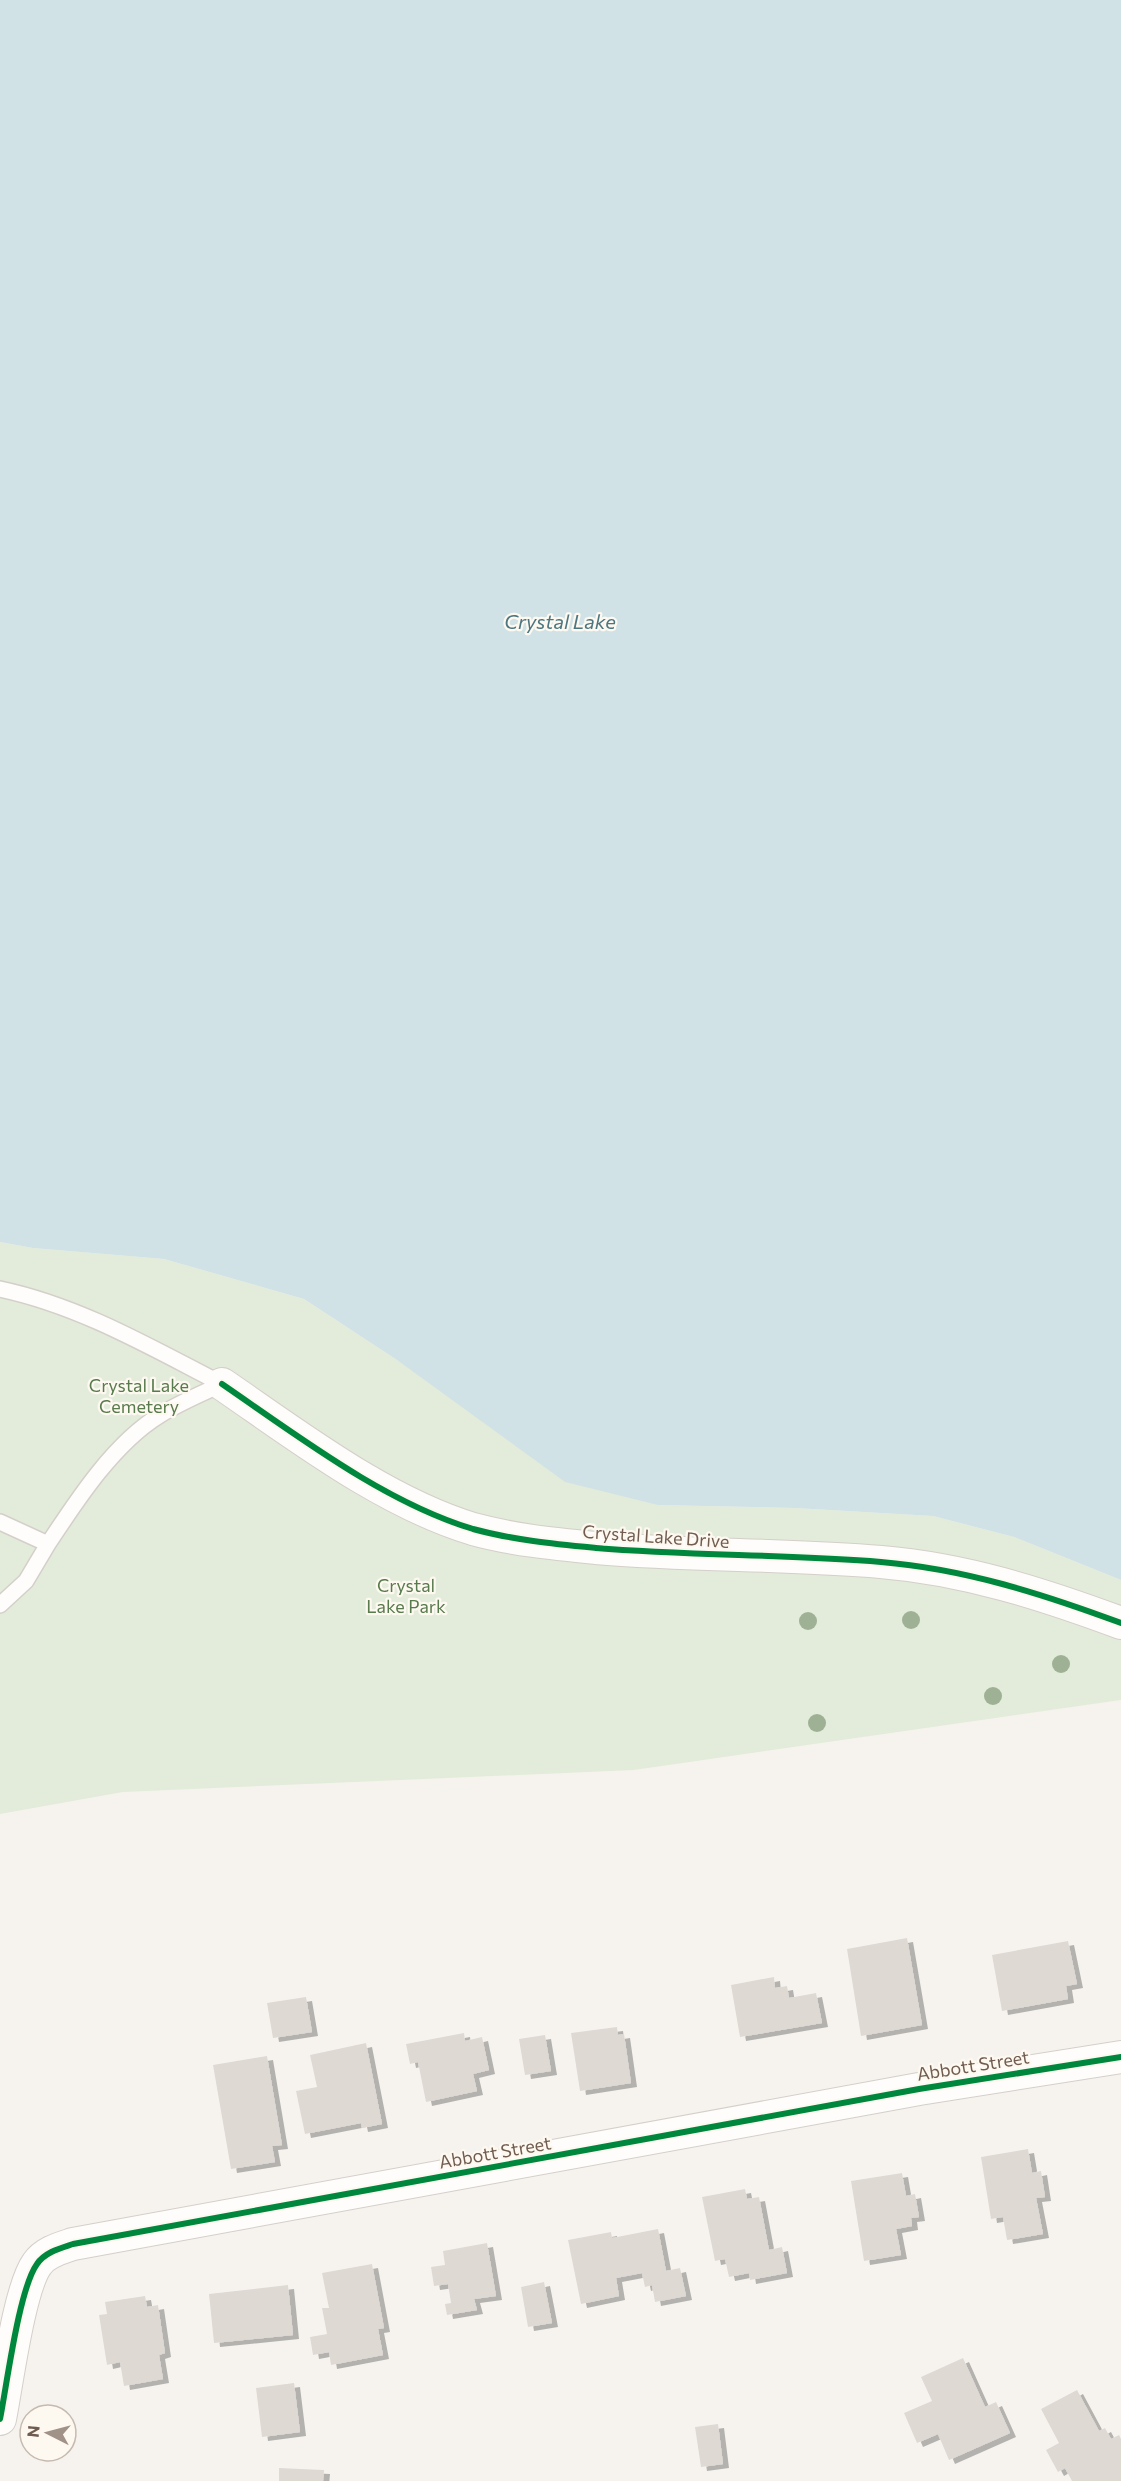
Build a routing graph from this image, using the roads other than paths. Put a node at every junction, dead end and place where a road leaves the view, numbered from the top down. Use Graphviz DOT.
graph roads {
  1 [pos="0,1289"];
  2 [pos="222,1384"];
  3 [pos="0,1522"];
  4 [pos="48,1544"];
  5 [pos="0,1605"];
  6 [pos="1121,1623"];
  7 [pos="1121,2057"];
  8 [pos="0,2419"];
  1 -- 2 [label="lane"];
  2 -- 4 [label="lane"];
  2 -- 6 [label="street, Crystal Lake Drive"];
  3 -- 4 [label="lane"];
  4 -- 5 [label="lane"];
  7 -- 8 [label="street, Abbott Street"];
}
